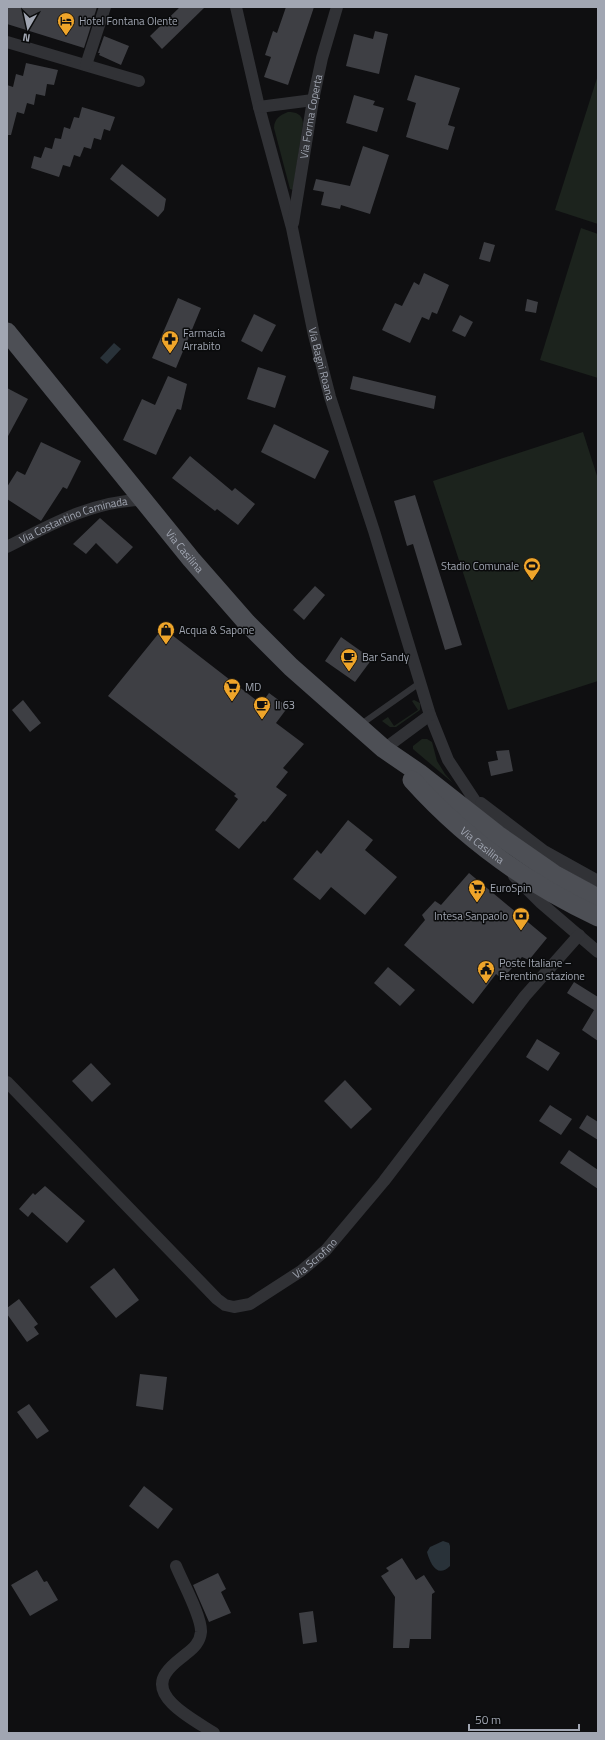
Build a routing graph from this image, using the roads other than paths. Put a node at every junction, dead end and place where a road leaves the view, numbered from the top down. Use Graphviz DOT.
graph roads {
  1 [pos="105,7"];
  2 [pos="236,7"];
  3 [pos="337,7"];
  4 [pos="7,42"];
  5 [pos="86,65"];
  6 [pos="139,81"];
  7 [pos="313,100"];
  8 [pos="259,107"];
  9 [pos="292,228"];
  10 [pos="7,332"];
  11 [pos="142,500"];
  12 [pos="7,547"];
  13 [pos="420,682"];
  14 [pos="430,715"];
  15 [pos="359,726"];
  16 [pos="384,749"];
  17 [pos="473,795"];
  18 [pos="498,835"];
  19 [pos="499,858"];
  20 [pos="598,881"];
  21 [pos="577,888"];
  22 [pos="598,898"];
  23 [pos="598,902"];
  24 [pos="598,917"];
  25 [pos="579,935"];
  26 [pos="598,952"];
  27 [pos="7,1082"];
  28 [pos="176,1566"];
  29 [pos="214,1733"];
  1 -- 5 [label="street"];
  2 -- 8 [label="street, Via Bagni Roana"];
  3 -- 7 [label="street, Via Forma Coperta"];
  4 -- 5 [label="street"];
  5 -- 6 [label="street"];
  7 -- 8 [label="street"];
  7 -- 9 [label="street, Via Forma Coperta"];
  8 -- 9 [label="street, Via Bagni Roana"];
  9 -- 13 [label="street, Via Bagni Roana"];
  10 -- 11 [label="main road, Via Casilina"];
  11 -- 12 [label="street, Via Costantino Caminada"];
  11 -- 15 [label="main road, Via Casilina"];
  13 -- 14 [label="street, Via Bagni Roana"];
  13 -- 15 [label="lane"];
  14 -- 16 [label="street"];
  14 -- 17 [label="street, Via Bagni Roana"];
  15 -- 16 [label="main road, Via Casilina"];
  16 -- 18 [label="main road, Via Casilina"];
  16 -- 19 [label="main road, Via Casilina"];
  17 -- 18 [label="street"];
  17 -- 20 [label="street"];
  18 -- 21 [label="main road, Via Casilina"];
  19 -- 24 [label="main road, Via Casilina"];
  19 -- 25 [label="street"];
  21 -- 22 [label="main road, Via Casilina"];
  21 -- 23 [label="street"];
  25 -- 26 [label="street"];
  25 -- 27 [label="street, Via Scrofino"];
  28 -- 29 [label="street"];
}
